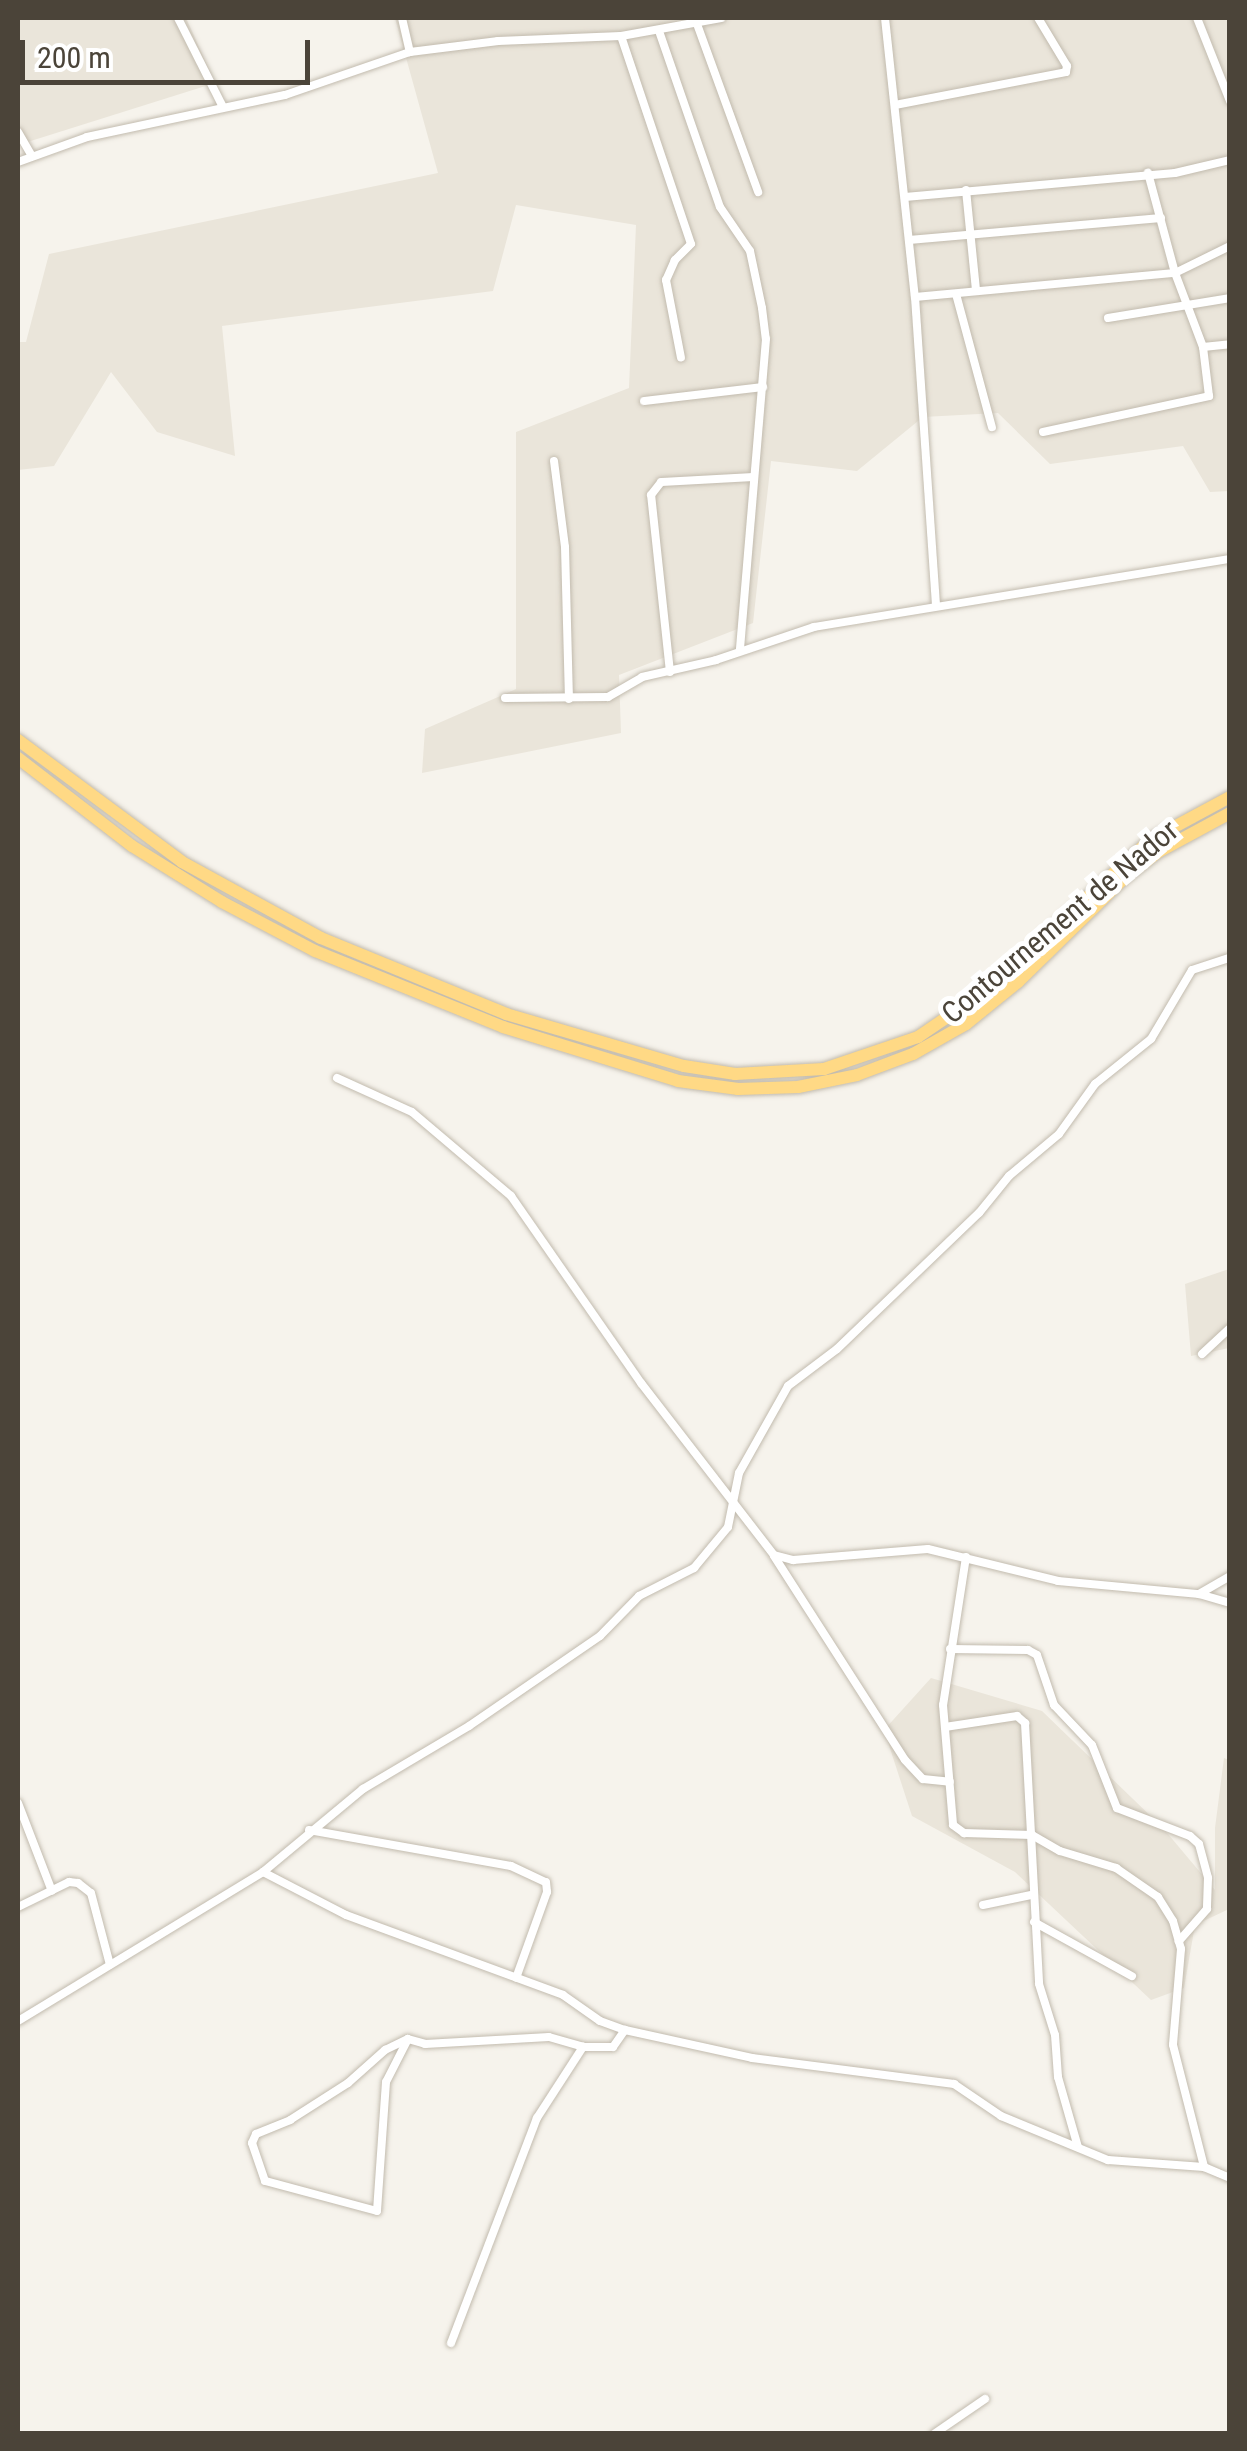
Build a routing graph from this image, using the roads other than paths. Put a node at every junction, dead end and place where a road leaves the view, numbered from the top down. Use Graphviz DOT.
graph roads {
  1 [pos="178,18"];
  2 [pos="402,18"];
  3 [pos="721,18"];
  4 [pos="885,18"];
  5 [pos="1038,18"];
  6 [pos="1197,18"];
  7 [pos="698,24"];
  8 [pos="658,32"];
  9 [pos="620,36"];
  10 [pos="410,52"];
  11 [pos="1230,101"];
  12 [pos="895,105"];
  13 [pos="224,107"];
  14 [pos="18,132"];
  15 [pos="32,156"];
  16 [pos="1230,160"];
  17 [pos="18,162"];
  18 [pos="1148,173"];
  19 [pos="966,190"];
  20 [pos="758,192"];
  21 [pos="905,197"];
  22 [pos="1161,218"];
  23 [pos="971,235"];
  24 [pos="909,240"];
  25 [pos="1230,246"];
  26 [pos="1175,273"];
  27 [pos="976,291"];
  28 [pos="956,294"];
  29 [pos="914,297"];
  30 [pos="1230,298"];
  31 [pos="1189,304"];
  32 [pos="1108,318"];
  33 [pos="1230,344"];
  34 [pos="1203,347"];
  35 [pos="681,358"];
  36 [pos="763,387"];
  37 [pos="644,402"];
  38 [pos="992,427"];
  39 [pos="1043,432"];
  40 [pos="554,460"];
  41 [pos="754,477"];
  42 [pos="1230,558"];
  43 [pos="936,604"];
  44 [pos="740,651"];
  45 [pos="670,672"];
  46 [pos="504,698"];
  47 [pos="569,699"];
  48 [pos="18,740"];
  49 [pos="18,758"];
  50 [pos="1230,797"];
  51 [pos="1230,814"];
  52 [pos="1230,958"];
  53 [pos="337,1078"];
  54 [pos="1230,1328"];
  55 [pos="1202,1354"];
  56 [pos="732,1502"];
  57 [pos="774,1556"];
  58 [pos="966,1557"];
  59 [pos="1230,1576"];
  60 [pos="1199,1594"];
  61 [pos="1230,1603"];
  62 [pos="950,1649"];
  63 [pos="945,1726"];
  64 [pos="950,1782"];
  65 [pos="18,1803"];
  66 [pos="309,1830"];
  67 [pos="1032,1835"];
  68 [pos="262,1872"];
  69 [pos="52,1891"];
  70 [pos="1031,1895"];
  71 [pos="983,1905"];
  72 [pos="18,1906"];
  73 [pos="1034,1922"];
  74 [pos="1179,1941"];
  75 [pos="110,1966"];
  76 [pos="1132,1976"];
  77 [pos="516,1978"];
  78 [pos="18,2021"];
  79 [pos="624,2030"];
  80 [pos="408,2040"];
  81 [pos="583,2047"];
  82 [pos="1078,2147"];
  83 [pos="1204,2167"];
  84 [pos="1230,2178"];
  85 [pos="452,2343"];
  86 [pos="985,2399"];
  87 [pos="934,2434"];
  1 -- 13 [label="street"];
  2 -- 10 [label="street"];
  3 -- 7 [label="street"];
  4 -- 12 [label="street"];
  5 -- 12 [label="street"];
  6 -- 11 [label="street"];
  7 -- 8 [label="street"];
  7 -- 20 [label="street"];
  8 -- 9 [label="street"];
  8 -- 36 [label="street"];
  9 -- 10 [label="street"];
  9 -- 35 [label="street"];
  10 -- 13 [label="street"];
  12 -- 21 [label="street"];
  13 -- 15 [label="street"];
  14 -- 15 [label="street"];
  15 -- 17 [label="street"];
  16 -- 18 [label="street"];
  18 -- 19 [label="street"];
  18 -- 22 [label="street"];
  19 -- 21 [label="street"];
  19 -- 23 [label="street"];
  21 -- 24 [label="street"];
  22 -- 23 [label="street"];
  22 -- 26 [label="street"];
  23 -- 24 [label="street"];
  23 -- 27 [label="street"];
  24 -- 29 [label="street"];
  25 -- 26 [label="street"];
  26 -- 27 [label="street"];
  26 -- 31 [label="street"];
  27 -- 28 [label="street"];
  28 -- 29 [label="street"];
  28 -- 38 [label="street"];
  29 -- 43 [label="street"];
  30 -- 31 [label="street"];
  31 -- 32 [label="street"];
  31 -- 34 [label="street"];
  33 -- 34 [label="street"];
  34 -- 39 [label="street"];
  36 -- 37 [label="street"];
  36 -- 41 [label="street"];
  40 -- 47 [label="street"];
  41 -- 44 [label="street"];
  41 -- 45 [label="street"];
  42 -- 43 [label="street"];
  43 -- 44 [label="street"];
  44 -- 45 [label="street"];
  45 -- 47 [label="street"];
  46 -- 47 [label="street"];
  48 -- 50 [label="highway, Contournement de Nador"];
  49 -- 51 [label="highway, Contournement de Nador"];
  52 -- 56 [label="street"];
  53 -- 56 [label="street"];
  54 -- 55 [label="street"];
  56 -- 57 [label="street"];
  56 -- 66 [label="street"];
  57 -- 58 [label="street"];
  57 -- 64 [label="street"];
  58 -- 60 [label="street"];
  58 -- 62 [label="street"];
  59 -- 60 [label="street"];
  60 -- 61 [label="street"];
  62 -- 63 [label="street"];
  62 -- 74 [label="street"];
  63 -- 64 [label="street"];
  63 -- 67 [label="street"];
  64 -- 67 [label="street"];
  65 -- 69 [label="street"];
  66 -- 68 [label="street"];
  66 -- 77 [label="street"];
  67 -- 70 [label="street"];
  67 -- 74 [label="street"];
  68 -- 75 [label="street"];
  68 -- 77 [label="street"];
  69 -- 72 [label="street"];
  69 -- 75 [label="street"];
  70 -- 71 [label="street"];
  70 -- 73 [label="street"];
  73 -- 76 [label="street"];
  73 -- 82 [label="street"];
  74 -- 83 [label="street"];
  75 -- 78 [label="street"];
  77 -- 79 [label="street"];
  79 -- 81 [label="street"];
  79 -- 82 [label="street"];
  80 -- 80 [label="street"];
  80 -- 81 [label="street"];
  81 -- 85 [label="street"];
  82 -- 83 [label="street"];
  83 -- 84 [label="street"];
  86 -- 87 [label="street"];
}
